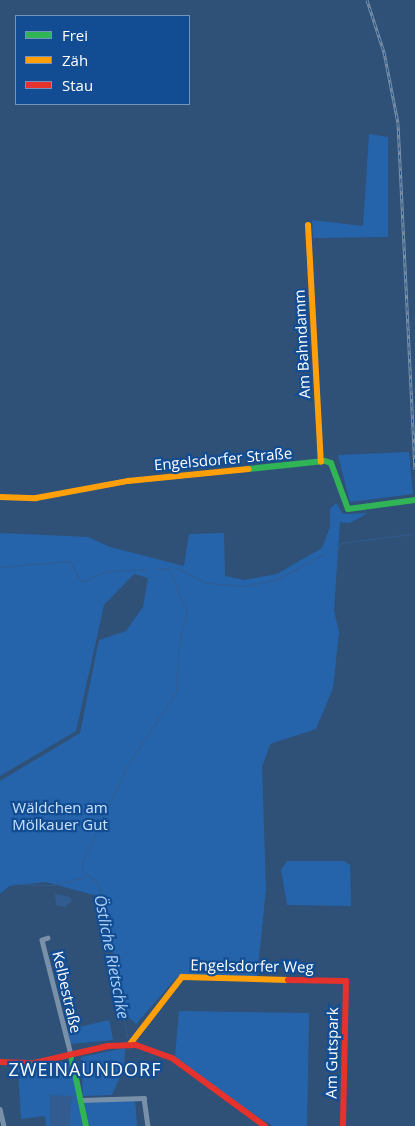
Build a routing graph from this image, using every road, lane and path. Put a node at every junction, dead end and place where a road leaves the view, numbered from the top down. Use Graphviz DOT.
graph roads {
  1 [pos="308,225"];
  2 [pos="321,462"];
  3 [pos="0,497"];
  4 [pos="415,500"];
  5 [pos="48,938"];
  6 [pos="346,981"];
  7 [pos="130,1044"];
  8 [pos="71,1055"];
  9 [pos="0,1062"];
  10 [pos="80,1100"];
  11 [pos="0,1109"];
  12 [pos="4,1126"];
  13 [pos="86,1126"];
  14 [pos="148,1126"];
  15 [pos="265,1126"];
  16 [pos="343,1126"];
  1 -- 2 [label="street, Am Bahndamm"];
  2 -- 3 [label="street, Engelsdorfer Straße"];
  2 -- 4 [label="street"];
  5 -- 8 [label="street, Kelbestraße"];
  6 -- 7 [label="street, Engelsdorfer Weg"];
  6 -- 16 [label="street, Am Gutspark"];
  7 -- 8 [label="street"];
  7 -- 15 [label="street"];
  8 -- 9 [label="street"];
  8 -- 10 [label="street"];
  10 -- 13 [label="street"];
  10 -- 14 [label="street"];
  11 -- 12 [label="street"];
}
